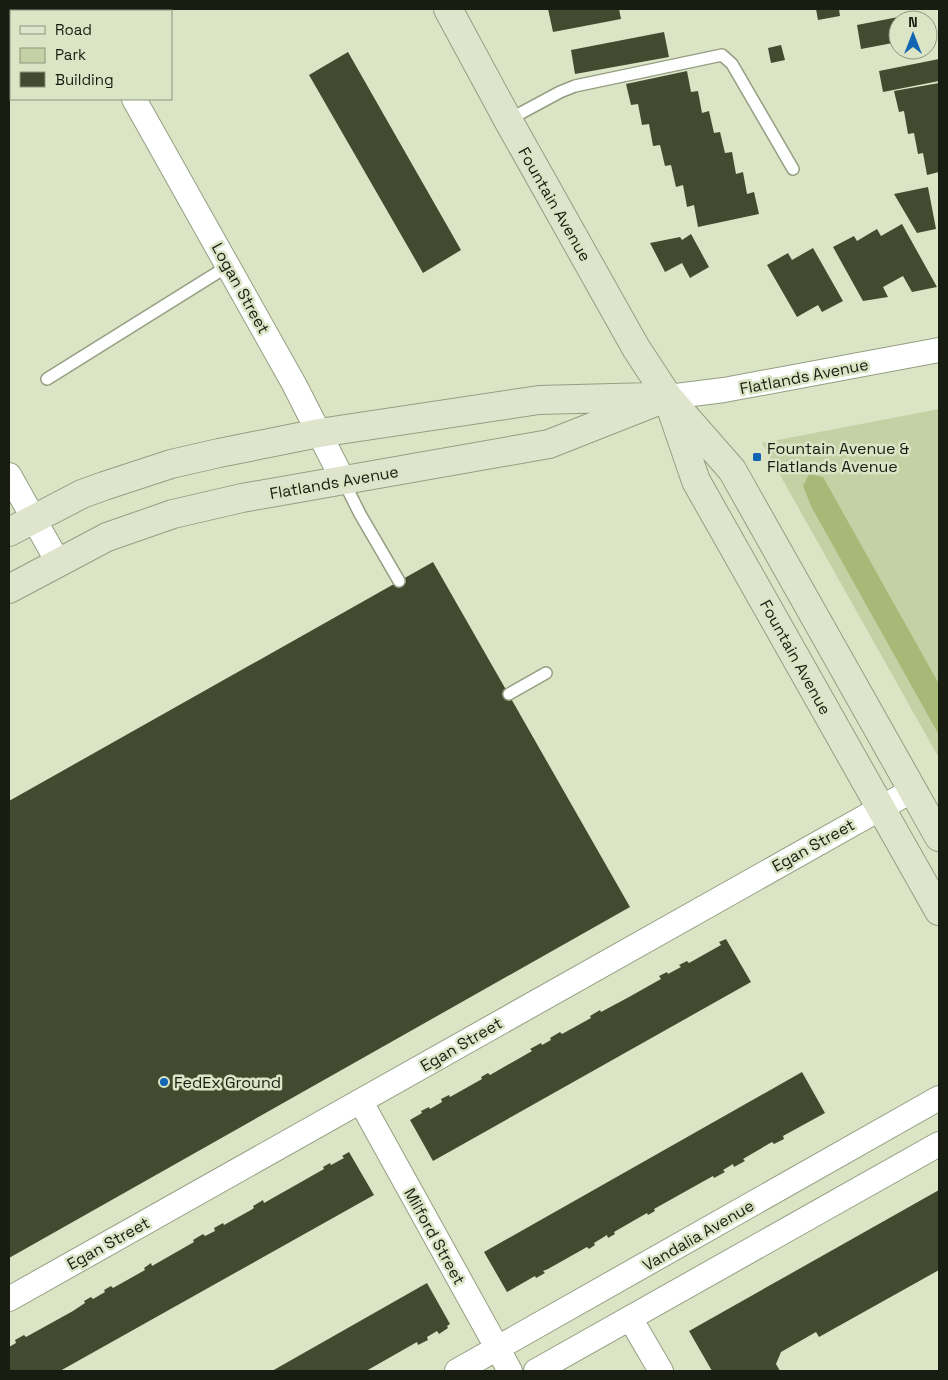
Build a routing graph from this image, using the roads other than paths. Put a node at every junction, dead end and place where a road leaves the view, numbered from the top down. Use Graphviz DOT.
graph roads {
  1 [pos="448,9"];
  2 [pos="135,100"];
  3 [pos="508,120"];
  4 [pos="793,169"];
  5 [pos="228,266"];
  6 [pos="939,350"];
  7 [pos="48,379"];
  8 [pos="668,397"];
  9 [pos="319,433"];
  10 [pos="9,475"];
  11 [pos="343,480"];
  12 [pos="34,518"];
  13 [pos="9,532"];
  14 [pos="58,562"];
  15 [pos="398,581"];
  16 [pos="9,589"];
  17 [pos="546,673"];
  18 [pos="509,694"];
  19 [pos="913,790"];
  20 [pos="881,808"];
  21 [pos="939,837"];
  22 [pos="939,911"];
  23 [pos="939,1098"];
  24 [pos="361,1102"];
  25 [pos="939,1144"];
  26 [pos="9,1299"];
  27 [pos="630,1318"];
  28 [pos="498,1348"];
  29 [pos="457,1371"];
  30 [pos="510,1371"];
  31 [pos="536,1371"];
  32 [pos="661,1371"];
  1 -- 3 [label="main road, Fountain Avenue"];
  2 -- 5 [label="street, Logan Street"];
  3 -- 4 [label="lane"];
  3 -- 8 [label="main road, Fountain Avenue"];
  5 -- 7 [label="lane"];
  5 -- 9 [label="street, Logan Street"];
  6 -- 8 [label="street, Flatlands Avenue"];
  8 -- 9 [label="main road, Flatlands Avenue"];
  8 -- 11 [label="main road, Flatlands Avenue"];
  8 -- 19 [label="main road, Fountain Avenue"];
  8 -- 20 [label="main road, Fountain Avenue"];
  9 -- 11 [label="street, Logan Street"];
  9 -- 12 [label="main road, Flatlands Avenue"];
  10 -- 12 [label="street"];
  11 -- 14 [label="main road, Flatlands Avenue"];
  11 -- 15 [label="lane"];
  12 -- 13 [label="main road, Flatlands Avenue"];
  12 -- 14 [label="street"];
  14 -- 16 [label="main road, Flatlands Avenue"];
  17 -- 18 [label="lane"];
  19 -- 20 [label="street, Egan Street"];
  19 -- 21 [label="main road, Fountain Avenue"];
  20 -- 22 [label="main road, Fountain Avenue"];
  20 -- 24 [label="street, Egan Street"];
  23 -- 28 [label="street, Vandalia Avenue"];
  24 -- 26 [label="street, Egan Street"];
  24 -- 28 [label="street, Milford Street"];
  25 -- 27 [label="street"];
  27 -- 31 [label="street"];
  27 -- 32 [label="street"];
  28 -- 29 [label="street, Vandalia Avenue"];
  28 -- 30 [label="street, Milford Street"];
}
